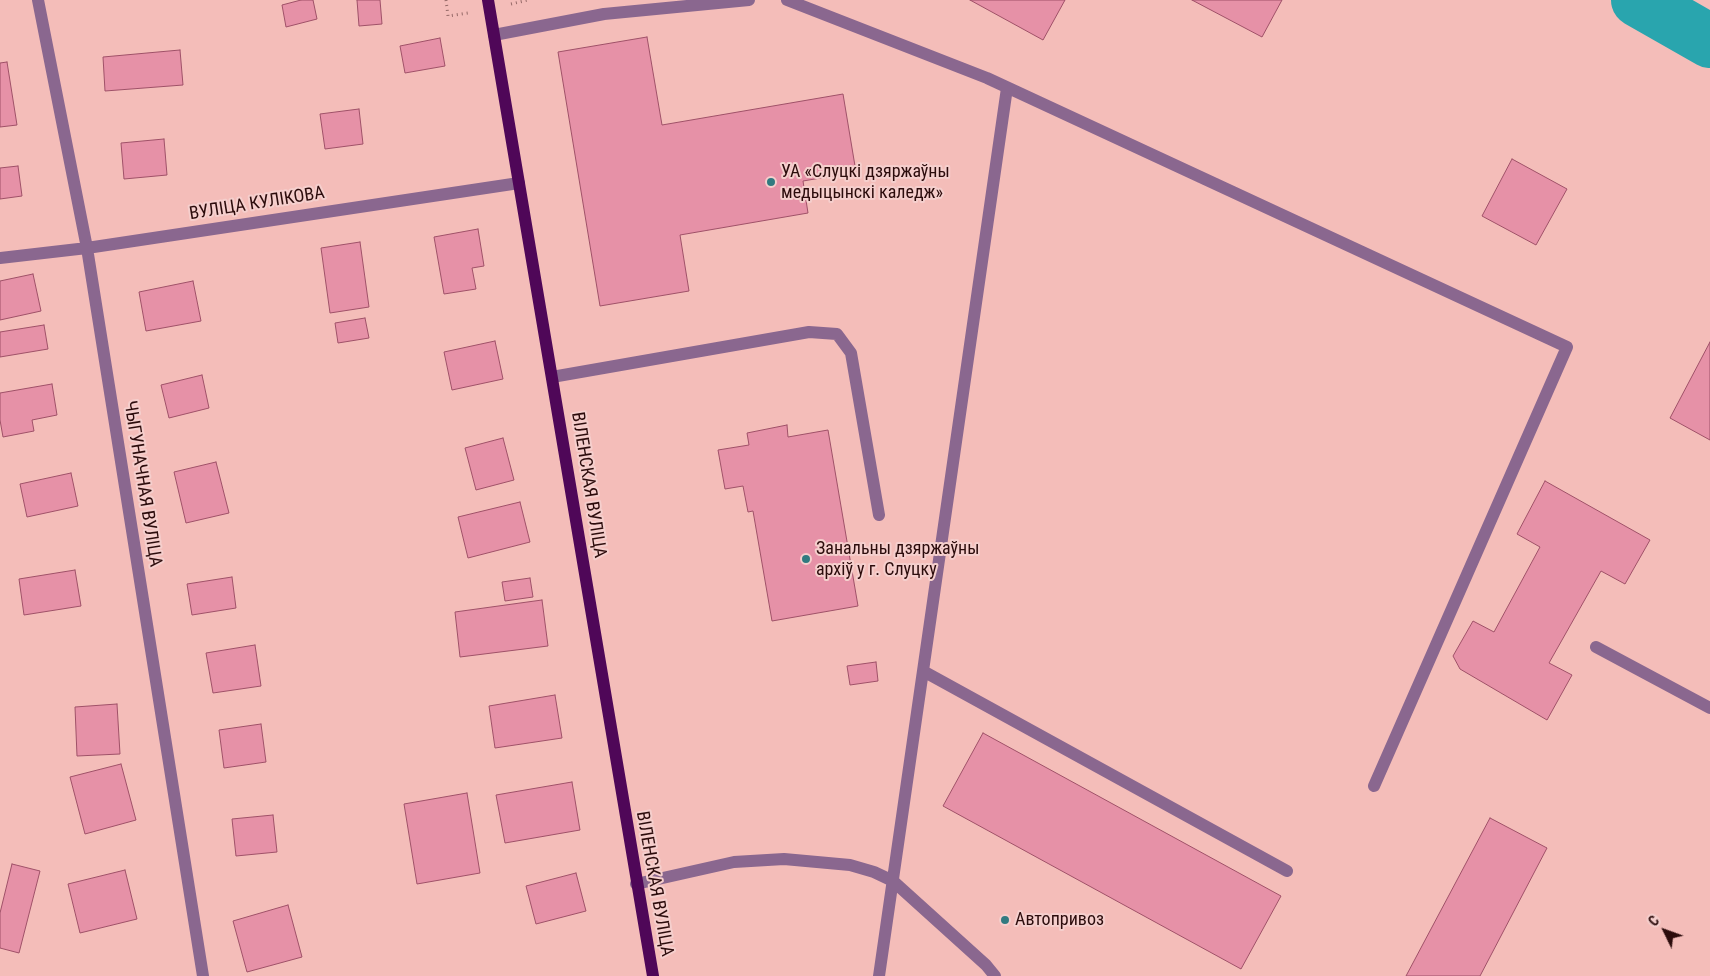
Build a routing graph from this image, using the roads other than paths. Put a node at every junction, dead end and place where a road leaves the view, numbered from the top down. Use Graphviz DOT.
graph roads {
  1 [pos="38,0"];
  2 [pos="488,0"];
  3 [pos="749,0"];
  4 [pos="787,0"];
  5 [pos="494,35"];
  6 [pos="1007,88"];
  7 [pos="519,183"];
  8 [pos="87,248"];
  9 [pos="0,258"];
  10 [pos="552,376"];
  11 [pos="879,515"];
  12 [pos="1596,647"];
  13 [pos="923,671"];
  14 [pos="1710,708"];
  15 [pos="1374,786"];
  16 [pos="1287,871"];
  17 [pos="893,881"];
  18 [pos="636,884"];
  19 [pos="203,976"];
  20 [pos="653,976"];
  21 [pos="879,976"];
  22 [pos="995,976"];
  1 -- 8 [label="street, ЧЫГУНАЧНАЯ ВУЛІЦА"];
  2 -- 5 [label="main road, ВІЛЕНСКАЯ ВУЛІЦА"];
  3 -- 5 [label="street"];
  4 -- 6 [label="street"];
  5 -- 7 [label="main road, ВІЛЕНСКАЯ ВУЛІЦА"];
  6 -- 13 [label="street"];
  6 -- 15 [label="street"];
  7 -- 8 [label="street, ВУЛІЦА КУЛІКОВА"];
  7 -- 10 [label="main road, ВІЛЕНСКАЯ ВУЛІЦА"];
  8 -- 9 [label="street, ВУЛІЦА КУЛІКОВА"];
  8 -- 19 [label="street, ЧЫГУНАЧНАЯ ВУЛІЦА"];
  10 -- 11 [label="street"];
  10 -- 18 [label="main road, ВІЛЕНСКАЯ ВУЛІЦА"];
  12 -- 14 [label="street"];
  13 -- 16 [label="street"];
  13 -- 17 [label="street"];
  17 -- 18 [label="street"];
  17 -- 21 [label="street"];
  17 -- 22 [label="street"];
  18 -- 20 [label="main road, ВІЛЕНСКАЯ ВУЛІЦА"];
}
